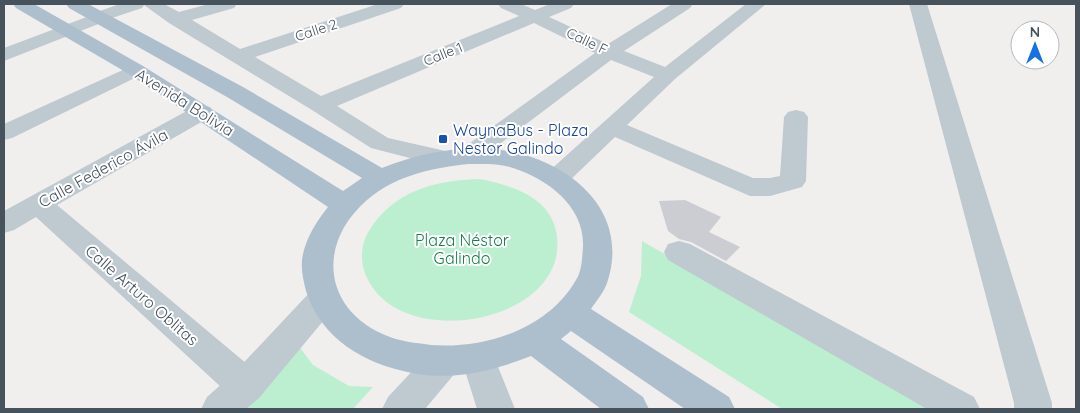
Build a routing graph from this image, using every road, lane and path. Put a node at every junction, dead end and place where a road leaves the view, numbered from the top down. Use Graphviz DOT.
graph roads {
  1 [pos="22,4"];
  2 [pos="75,4"];
  3 [pos="136,4"];
  4 [pos="152,4"];
  5 [pos="228,4"];
  6 [pos="395,4"];
  7 [pos="507,4"];
  8 [pos="565,4"];
  9 [pos="684,4"];
  10 [pos="757,4"];
  11 [pos="918,4"];
  12 [pos="100,17"];
  13 [pos="534,17"];
  14 [pos="175,19"];
  15 [pos="65,30"];
  16 [pos="609,52"];
  17 [pos="4,55"];
  18 [pos="238,56"];
  19 [pos="136,70"];
  20 [pos="668,75"];
  21 [pos="320,105"];
  22 [pos="202,112"];
  23 [pos="796,117"];
  24 [pos="613,128"];
  25 [pos="4,133"];
  26 [pos="454,157"];
  27 [pos="381,178"];
  28 [pos="557,178"];
  29 [pos="38,204"];
  30 [pos="344,205"];
  31 [pos="4,223"];
  32 [pos="679,252"];
  33 [pos="323,299"];
  34 [pos="570,313"];
  35 [pos="534,339"];
  36 [pos="478,358"];
  37 [pos="444,361"];
  38 [pos="246,386"];
  39 [pos="220,409"];
  40 [pos="401,409"];
  41 [pos="496,409"];
  42 [pos="630,409"];
  43 [pos="716,409"];
  44 [pos="961,409"];
  45 [pos="1034,409"];
  1 -- 15 [label="main road, Avenida Bolivia"];
  2 -- 12 [label="main road, Avenida Bolivia"];
  3 -- 12 [label="street"];
  4 -- 14 [label="street"];
  5 -- 14 [label="street"];
  6 -- 18 [label="street, Calle 2"];
  7 -- 13 [label="street, Calle F"];
  8 -- 13 [label="street, Calle 1"];
  9 -- 16 [label="street"];
  10 -- 20 [label="street"];
  11 -- 45 [label="street"];
  12 -- 15 [label="street"];
  12 -- 27 [label="main road, Avenida Bolivia"];
  13 -- 16 [label="street, Calle F"];
  13 -- 21 [label="street, Calle 1"];
  14 -- 18 [label="street"];
  15 -- 17 [label="street"];
  15 -- 19 [label="main road, Avenida Bolivia"];
  16 -- 20 [label="street, Calle F"];
  16 -- 26 [label="street"];
  18 -- 21 [label="street"];
  19 -- 22 [label="main road, Avenida Bolivia"];
  19 -- 25 [label="street"];
  20 -- 24 [label="street"];
  21 -- 26 [label="street"];
  22 -- 29 [label="street, Calle Federico Ávila"];
  22 -- 30 [label="main road, Avenida Bolivia"];
  23 -- 24 [label="street"];
  24 -- 28 [label="street"];
  26 -- 27 [label="main road"];
  26 -- 28 [label="main road"];
  27 -- 30 [label="main road"];
  28 -- 34 [label="main road"];
  29 -- 31 [label="street, Calle Federico Ávila"];
  29 -- 38 [label="street, Calle Arturo Oblitas"];
  30 -- 33 [label="main road"];
  32 -- 44 [label="street"];
  33 -- 37 [label="main road"];
  33 -- 38 [label="street"];
  34 -- 35 [label="main road"];
  34 -- 43 [label="main road"];
  35 -- 36 [label="main road"];
  35 -- 42 [label="main road"];
  36 -- 37 [label="main road"];
  36 -- 41 [label="street"];
  37 -- 40 [label="street"];
  38 -- 39 [label="street"];
}
